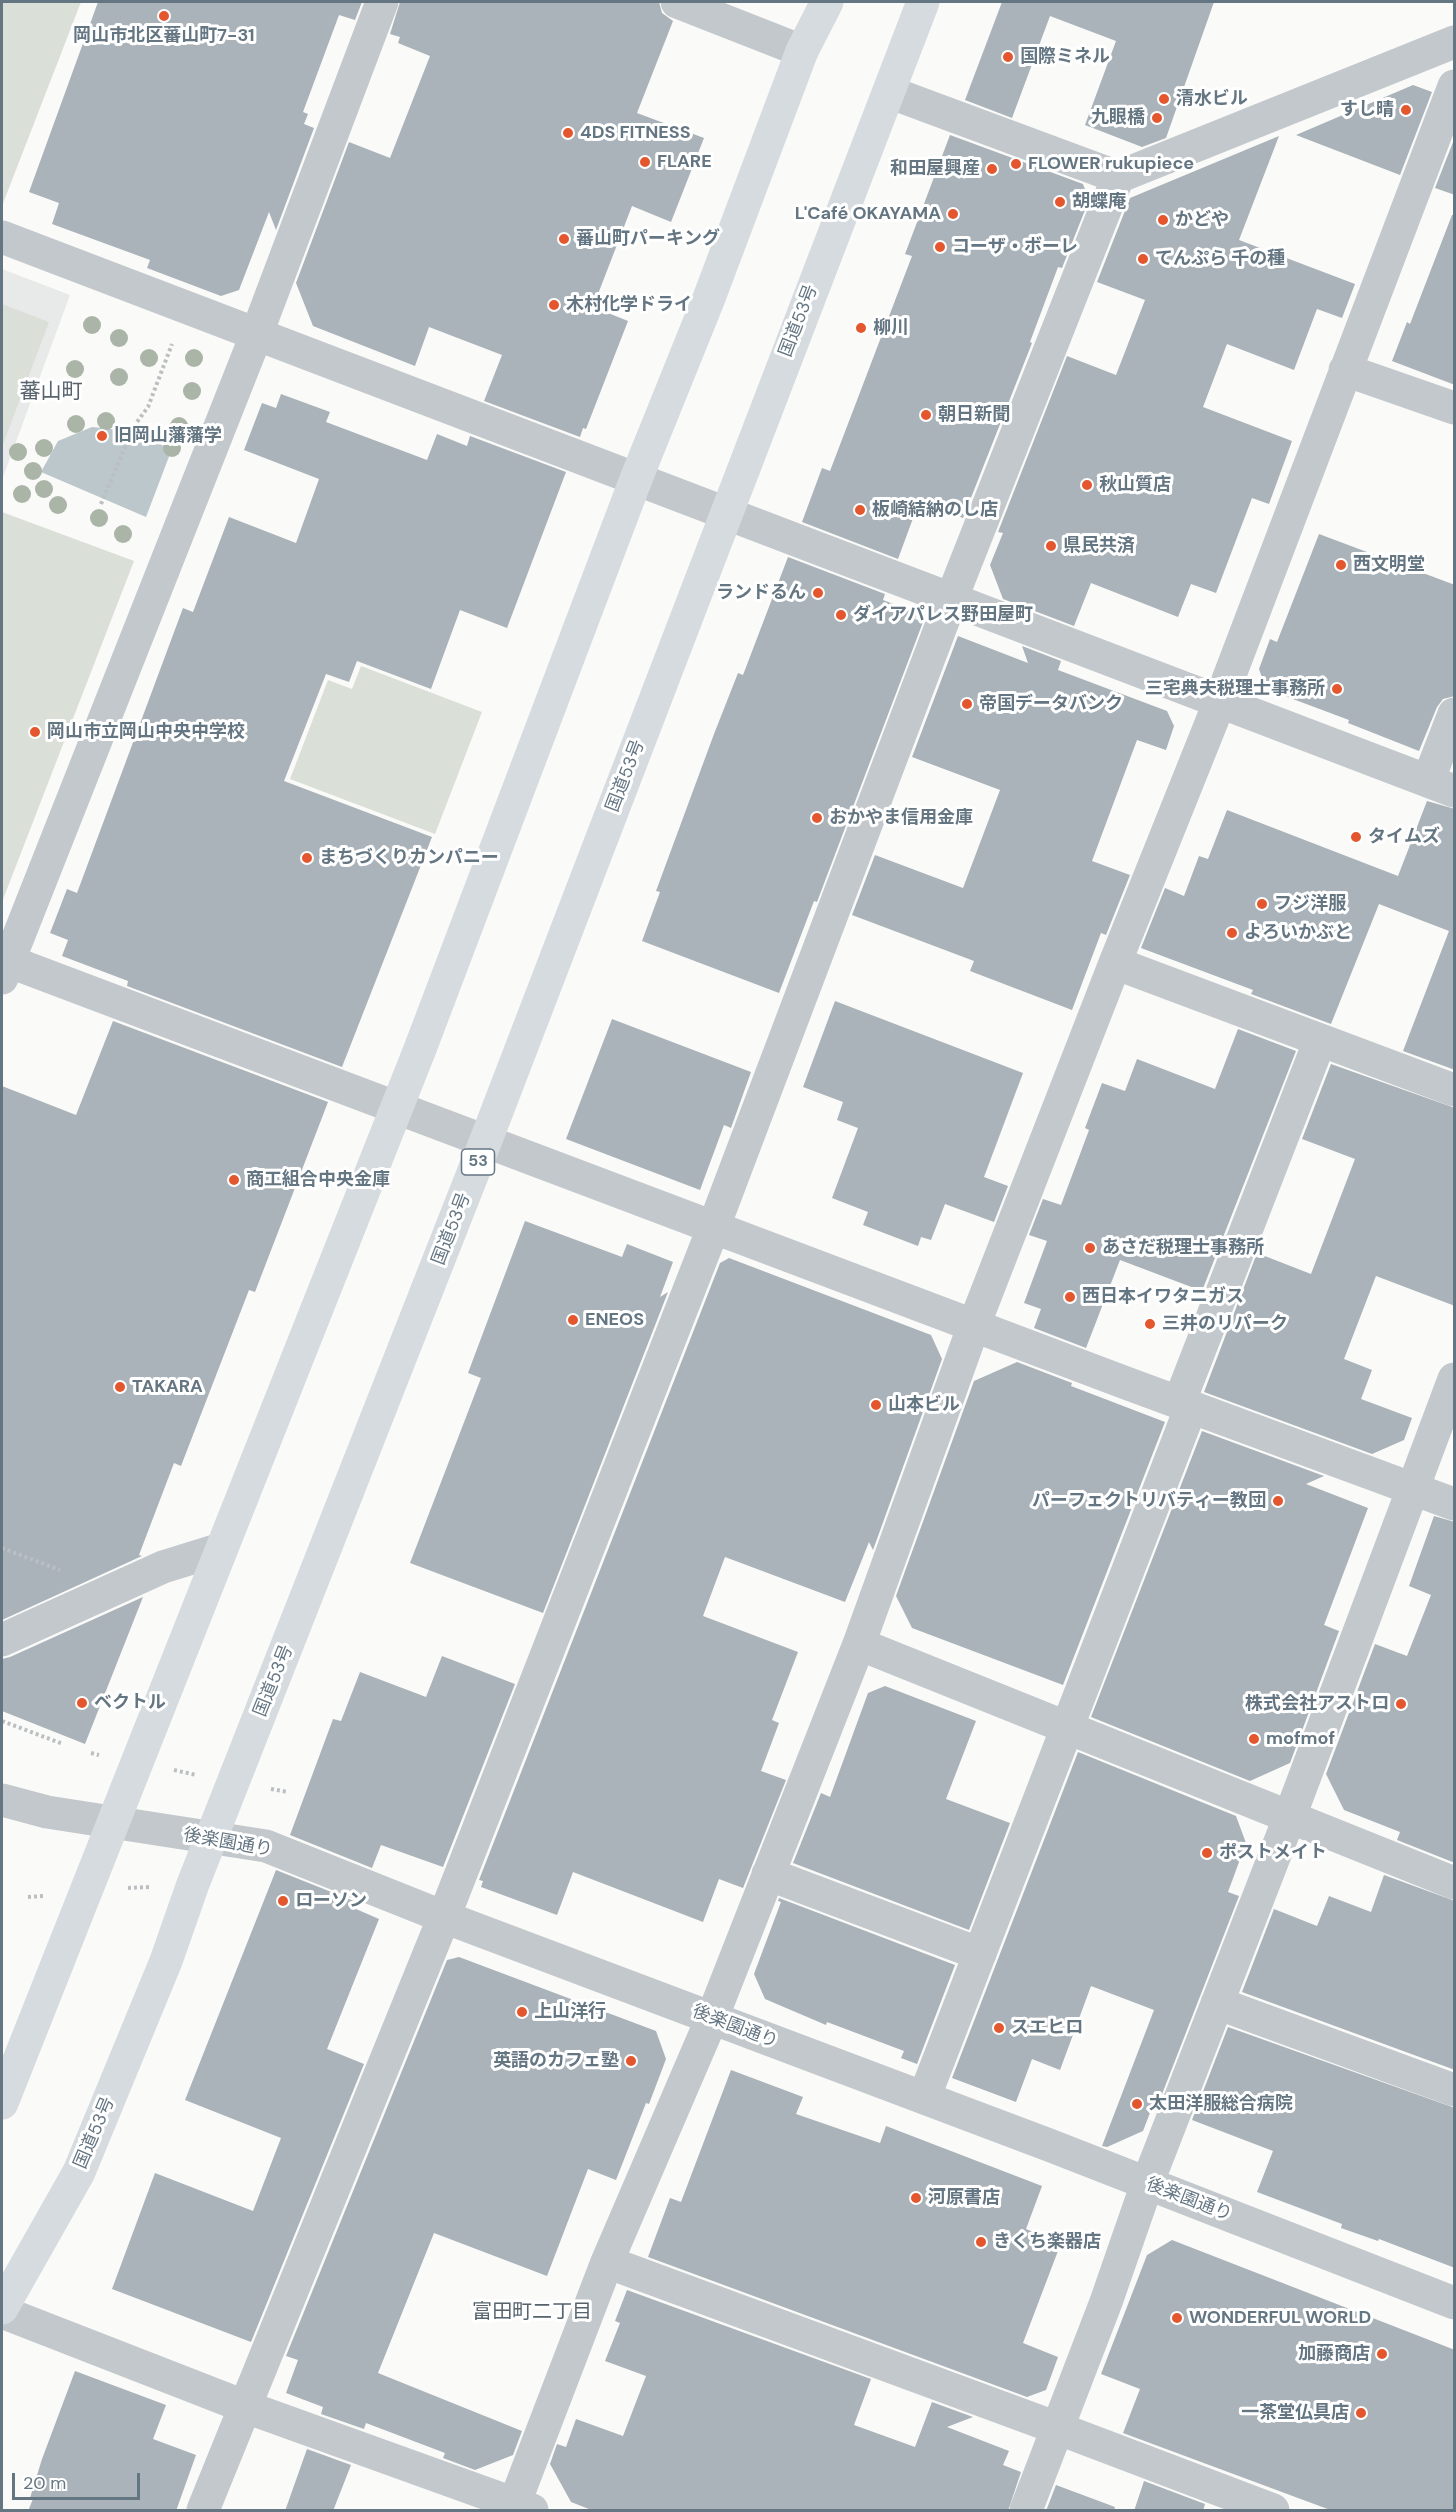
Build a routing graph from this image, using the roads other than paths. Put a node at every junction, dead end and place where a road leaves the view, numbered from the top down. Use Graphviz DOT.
graph roads {
  1 [pos="382,2"];
  2 [pos="677,2"];
  3 [pos="827,2"];
  4 [pos="923,2"];
  5 [pos="1455,42"];
  6 [pos="802,51"];
  7 [pos="1455,86"];
  8 [pos="889,92"];
  9 [pos="1118,177"];
  10 [pos="2,237"];
  11 [pos="257,333"];
  12 [pos="1345,370"];
  13 [pos="1455,408"];
  14 [pos="636,479"];
  15 [pos="727,514"];
  16 [pos="951,600"];
  17 [pos="1220,701"];
  18 [pos="1455,714"];
  19 [pos="1441,786"];
  20 [pos="1114,963"];
  21 [pos="5,970"];
  22 [pos="1320,1040"];
  23 [pos="1455,1090"];
  24 [pos="397,1107"];
  25 [pos="486,1140"];
  26 [pos="714,1226"];
  27 [pos="974,1325"];
  28 [pos="1455,1378"];
  29 [pos="1185,1405"];
  30 [pos="1413,1488"];
  31 [pos="1455,1504"];
  32 [pos="221,1549"];
  33 [pos="2,1640"];
  34 [pos="859,1644"];
  35 [pos="1068,1728"];
  36 [pos="2,1800"];
  37 [pos="1290,1816"];
  38 [pos="111,1823"];
  39 [pos="211,1839"];
  40 [pos="768,1874"];
  41 [pos="1455,1883"];
  42 [pos="444,1917"];
  43 [pos="980,1954"];
  44 [pos="1217,2003"];
  45 [pos="712,2018"];
  46 [pos="1455,2090"];
  47 [pos="924,2098"];
  48 [pos="2,2103"];
  49 [pos="1147,2184"];
  50 [pos="607,2262"];
  51 [pos="1455,2303"];
  52 [pos="2,2310"];
  53 [pos="246,2407"];
  54 [pos="1058,2428"];
  55 [pos="520,2508"];
  56 [pos="203,2511"];
  57 [pos="1026,2511"];
  58 [pos="1273,2511"];
  1 -- 11 [label="street"];
  2 -- 6 [label="street"];
  3 -- 6 [label="highway"];
  4 -- 8 [label="highway, 国道53号 / 53"];
  5 -- 9 [label="street"];
  6 -- 14 [label="highway"];
  7 -- 12 [label="street"];
  8 -- 9 [label="street"];
  8 -- 15 [label="highway, 国道53号 / 53"];
  9 -- 16 [label="street"];
  10 -- 11 [label="street"];
  11 -- 14 [label="street"];
  11 -- 21 [label="street"];
  12 -- 13 [label="street"];
  12 -- 17 [label="street"];
  14 -- 15 [label="street"];
  14 -- 24 [label="highway"];
  15 -- 16 [label="street"];
  15 -- 25 [label="highway, 国道53号 / 53"];
  16 -- 17 [label="street"];
  16 -- 26 [label="street"];
  17 -- 19 [label="street"];
  17 -- 20 [label="street"];
  18 -- 19 [label="street"];
  20 -- 22 [label="street"];
  20 -- 27 [label="street"];
  21 -- 24 [label="street"];
  22 -- 23 [label="street"];
  22 -- 29 [label="street"];
  24 -- 25 [label="street"];
  24 -- 32 [label="highway"];
  25 -- 26 [label="street"];
  25 -- 39 [label="highway, 国道53号 / 53"];
  26 -- 27 [label="street"];
  26 -- 42 [label="street"];
  27 -- 29 [label="street"];
  27 -- 34 [label="street"];
  28 -- 30 [label="street"];
  29 -- 30 [label="street"];
  29 -- 35 [label="street"];
  30 -- 31 [label="street"];
  30 -- 37 [label="street"];
  32 -- 33 [label="street"];
  32 -- 38 [label="highway"];
  34 -- 35 [label="street"];
  34 -- 40 [label="street"];
  35 -- 37 [label="street"];
  35 -- 43 [label="street"];
  36 -- 38 [label="street, 後楽園通り"];
  37 -- 41 [label="street"];
  37 -- 44 [label="street"];
  38 -- 39 [label="street, 後楽園通り"];
  38 -- 48 [label="highway"];
  39 -- 42 [label="street, 後楽園通り"];
  39 -- 52 [label="highway, 国道53号 / 53"];
  40 -- 43 [label="street"];
  40 -- 45 [label="street"];
  42 -- 45 [label="street, 後楽園通り"];
  42 -- 53 [label="street"];
  43 -- 47 [label="street"];
  44 -- 46 [label="street"];
  44 -- 49 [label="street"];
  45 -- 47 [label="street, 後楽園通り"];
  45 -- 50 [label="street"];
  47 -- 49 [label="street, 後楽園通り"];
  49 -- 51 [label="street, 後楽園通り"];
  49 -- 54 [label="street"];
  50 -- 54 [label="street"];
  50 -- 55 [label="street"];
  52 -- 53 [label="street"];
  53 -- 55 [label="street"];
  53 -- 56 [label="street"];
  54 -- 57 [label="street"];
  54 -- 58 [label="street"];
}
